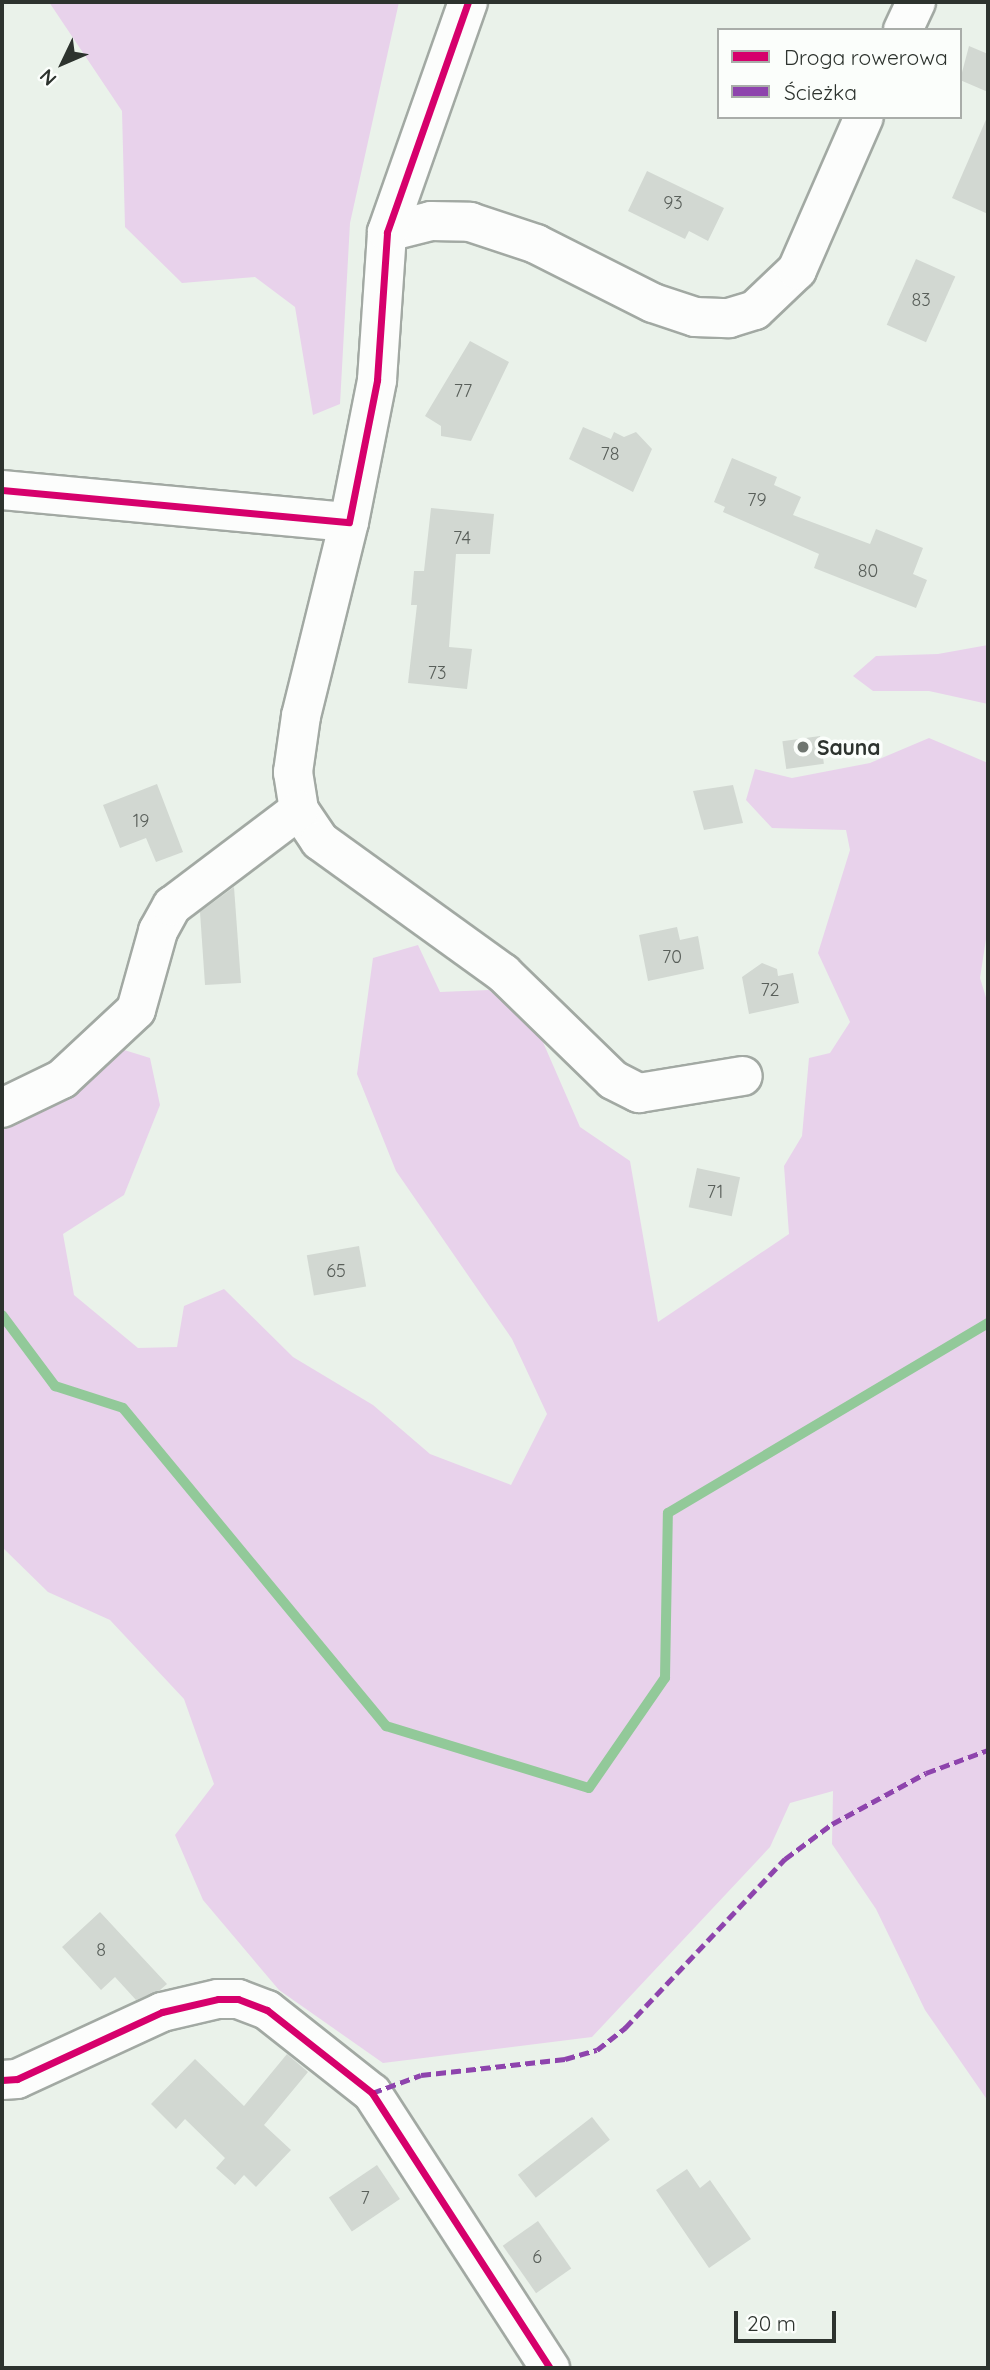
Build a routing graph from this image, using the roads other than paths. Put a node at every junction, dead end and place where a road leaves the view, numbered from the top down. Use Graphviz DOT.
graph roads {
  1 [pos="468,2"];
  2 [pos="915,2"];
  3 [pos="904,28"];
  4 [pos="863,119"];
  5 [pos="387,232"];
  6 [pos="2,490"];
  7 [pos="349,522"];
  8 [pos="299,810"];
  9 [pos="743,1076"];
  10 [pos="2,1108"];
  11 [pos="2,2080"];
  12 [pos="550,2368"];
  1 -- 5 [label="street"];
  2 -- 3 [label="street"];
  4 -- 5 [label="street"];
  5 -- 7 [label="street"];
  6 -- 7 [label="street"];
  7 -- 8 [label="street"];
  8 -- 9 [label="street"];
  8 -- 10 [label="street"];
  11 -- 12 [label="street"];
}
